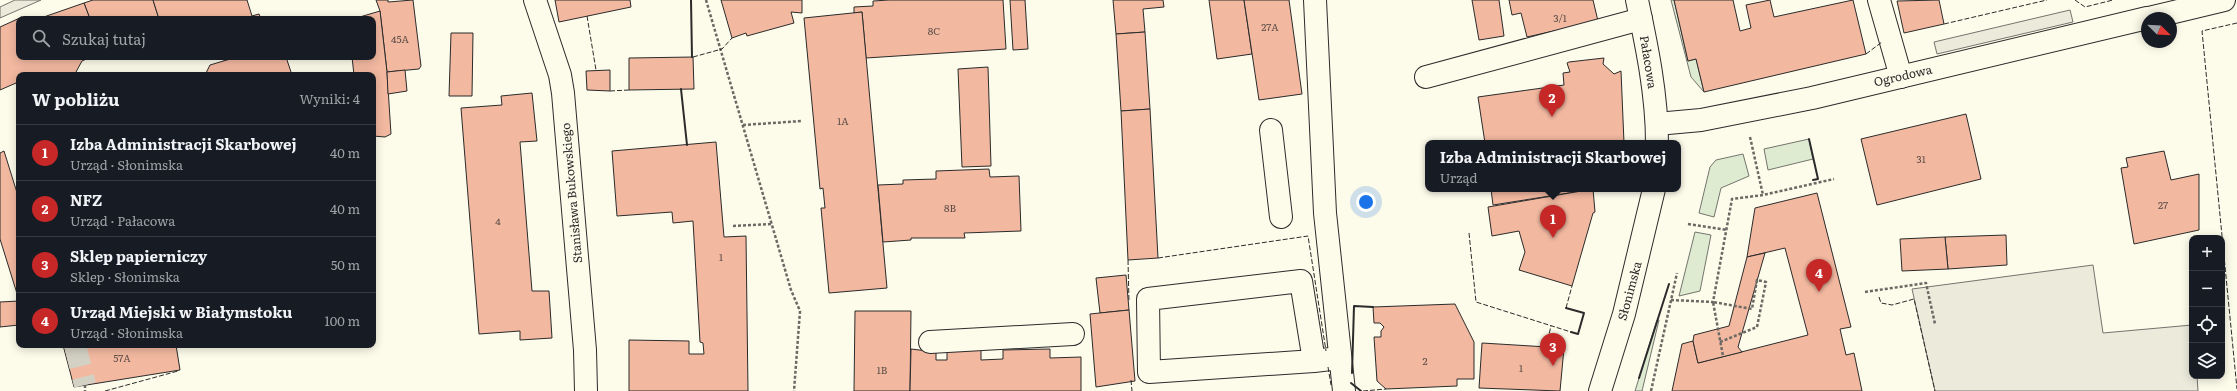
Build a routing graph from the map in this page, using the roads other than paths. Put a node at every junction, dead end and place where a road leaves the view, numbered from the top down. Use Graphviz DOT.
graph roads {
  1 [pos="535,0"];
  2 [pos="1315,0"];
  3 [pos="1879,0"];
  4 [pos="2224,0"];
  5 [pos="1639,10"];
  6 [pos="2173,12"];
  7 [pos="2141,20"];
  8 [pos="1426,77"];
  9 [pos="1901,77"];
  10 [pos="1271,130"];
  11 [pos="1657,134"];
  12 [pos="1653,192"];
  13 [pos="1281,217"];
  14 [pos="1073,334"];
  15 [pos="930,342"];
  16 [pos="1339,358"];
  17 [pos="1314,360"];
  18 [pos="586,391"];
  19 [pos="1344,391"];
  20 [pos="1600,391"];
  1 -- 18 [label="street, Stanisława Bukowskiego"];
  2 -- 16 [label="street"];
  3 -- 9 [label="street"];
  4 -- 6 [label="street, Ogrodowa"];
  5 -- 8 [label="street"];
  5 -- 11 [label="street, Pałacowa"];
  7 -- 9 [label="street, Ogrodowa"];
  9 -- 11 [label="street, Ogrodowa"];
  10 -- 13 [label="street"];
  12 -- 20 [label="street, Słonimska"];
  14 -- 15 [label="street"];
  16 -- 17 [label="street"];
  16 -- 19 [label="street"];
  17 -- 17 [label="street"];
}
